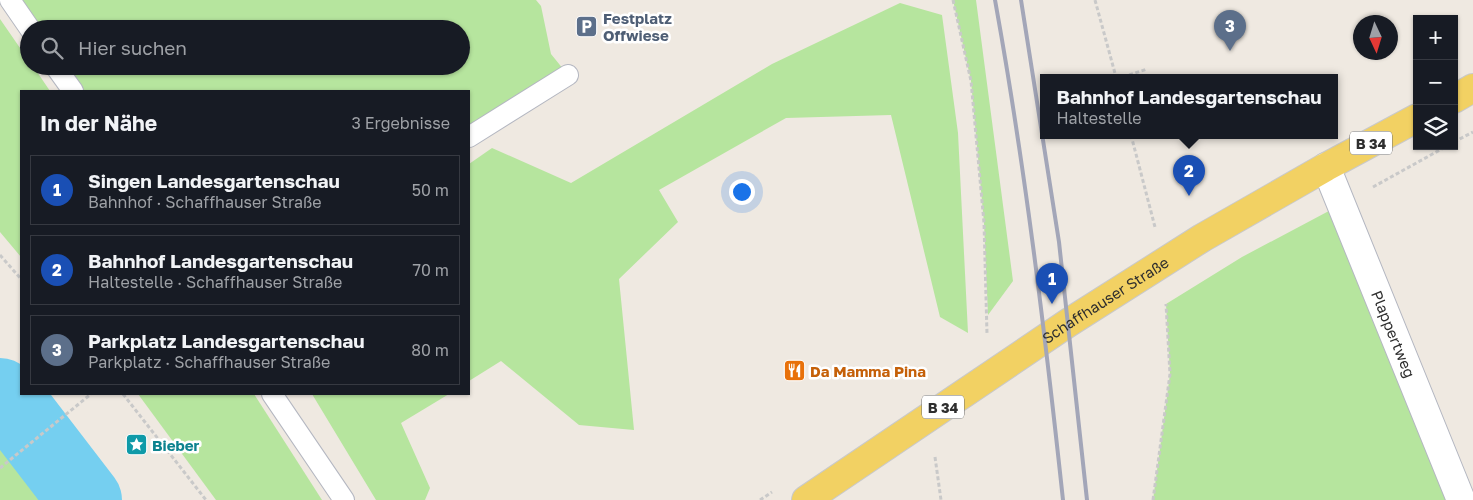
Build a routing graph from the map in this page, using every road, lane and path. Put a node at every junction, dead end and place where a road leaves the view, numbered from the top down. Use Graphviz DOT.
graph roads {
  1 [pos="10,0"];
  2 [pos="953,0"];
  3 [pos="1095,0"];
  4 [pos="24,20"];
  5 [pos="1147,69"];
  6 [pos="1115,74"];
  7 [pos="1132,74"];
  8 [pos="62,75"];
  9 [pos="568,75"];
  10 [pos="1473,88"];
  11 [pos="72,90"];
  12 [pos="1458,96"];
  13 [pos="1413,120"];
  14 [pos="1473,132"];
  15 [pos="470,136"];
  16 [pos="1132,139"];
  17 [pos="1458,140"];
  18 [pos="1440,150"];
  19 [pos="1326,167"];
  20 [pos="1342,204"];
  21 [pos="0,255"];
  22 [pos="1160,265"];
  23 [pos="20,278"];
  24 [pos="1174,299"];
  25 [pos="1166,304"];
  26 [pos="1158,308"];
  27 [pos="987,335"];
  28 [pos="90,395"];
  29 [pos="124,395"];
  30 [pos="273,395"];
  31 [pos="0,468"];
  32 [pos="206,500"];
  33 [pos="344,500"];
  34 [pos="806,500"];
  35 [pos="1153,500"];
  36 [pos="1461,500"];
  1 -- 4 [label="lane"];
  2 -- 27 [label="path"];
  3 -- 6 [label="path"];
  5 -- 7 [label="path"];
  8 -- 11 [label="lane"];
  9 -- 15 [label="lane"];
  10 -- 12 [label="main road"];
  13 -- 19 [label="main road, Schaffhauser Straße / B 34"];
  14 -- 17 [label="path"];
  16 -- 22 [label="path"];
  18 -- 20 [label="path"];
  19 -- 20 [label="street, Plappertweg"];
  19 -- 22 [label="main road, Schaffhauser Straße / B 34"];
  20 -- 36 [label="street, Plappertweg"];
  21 -- 23 [label="path"];
  22 -- 25 [label="path"];
  22 -- 34 [label="main road, Schaffhauser Straße / B 34"];
  24 -- 25 [label="path"];
  25 -- 26 [label="path"];
  25 -- 35 [label="path"];
  28 -- 31 [label="path"];
  29 -- 32 [label="path"];
  30 -- 33 [label="lane"];
}
